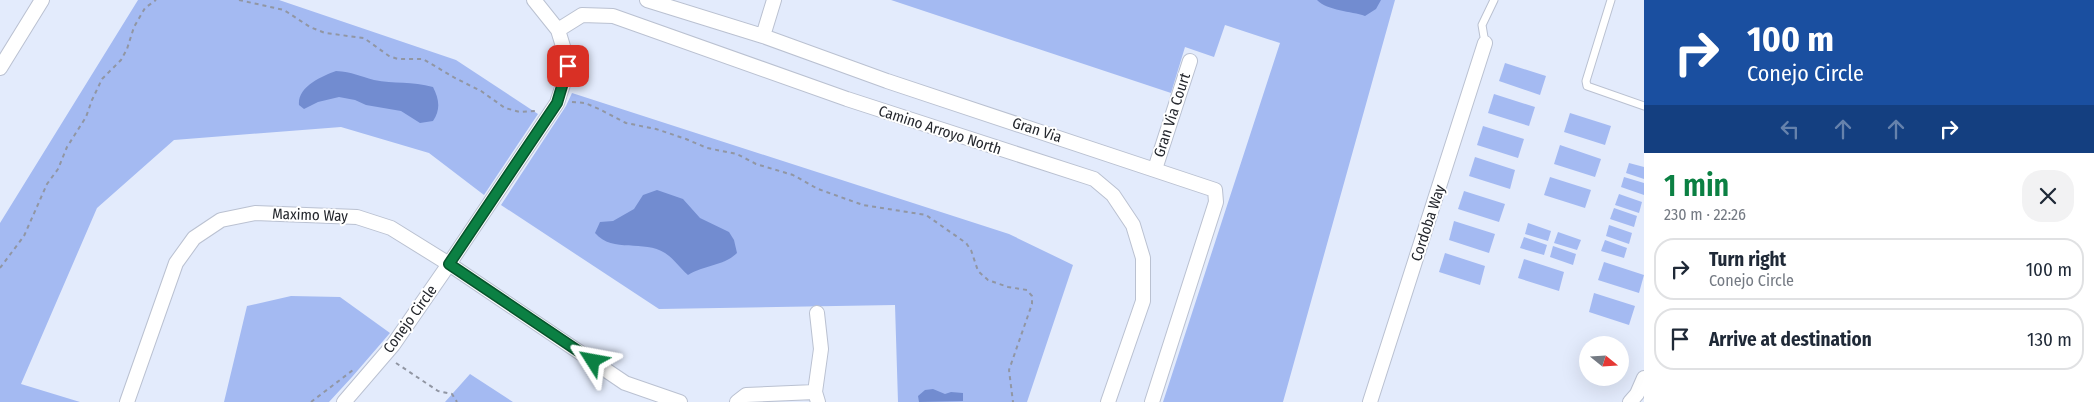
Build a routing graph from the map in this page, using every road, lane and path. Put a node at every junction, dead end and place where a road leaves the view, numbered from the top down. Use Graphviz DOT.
graph roads {
  1 [pos="42,0"];
  2 [pos="156,0"];
  3 [pos="239,0"];
  4 [pos="534,0"];
  5 [pos="647,0"];
  6 [pos="774,0"];
  7 [pos="1494,0"];
  8 [pos="1611,0"];
  9 [pos="558,30"];
  10 [pos="763,36"];
  11 [pos="1485,43"];
  12 [pos="1190,61"];
  13 [pos="0,68"];
  14 [pos="555,106"];
  15 [pos="1644,106"];
  16 [pos="1154,169"];
  17 [pos="449,264"];
  18 [pos="0,268"];
  19 [pos="818,313"];
  20 [pos="385,354"];
  21 [pos="354,369"];
  22 [pos="1644,378"];
  23 [pos="816,397"];
  24 [pos="127,402"];
  25 [pos="312,402"];
  26 [pos="344,402"];
  27 [pos="457,402"];
  28 [pos="680,402"];
  29 [pos="737,402"];
  30 [pos="1013,402"];
  31 [pos="1108,402"];
  32 [pos="1152,402"];
  33 [pos="1370,402"];
  34 [pos="1630,402"];
  1 -- 13 [label="street"];
  2 -- 18 [label="path"];
  3 -- 14 [label="path"];
  4 -- 9 [label="street, Conejo Circle"];
  5 -- 10 [label="street, Gran Via"];
  6 -- 10 [label="street"];
  7 -- 11 [label="lane"];
  8 -- 15 [label="lane"];
  9 -- 14 [label="street, Conejo Circle"];
  9 -- 31 [label="street, Camino Arroyo North"];
  10 -- 16 [label="street, Gran Via"];
  11 -- 33 [label="street, Cordoba Way"];
  12 -- 16 [label="street, Gran Via Court"];
  14 -- 17 [label="street, Conejo Circle"];
  14 -- 30 [label="path"];
  16 -- 32 [label="street, Gran Via"];
  17 -- 20 [label="street, Conejo Circle"];
  17 -- 24 [label="street, Maximo Way"];
  17 -- 28 [label="street, Maximo Way"];
  19 -- 23 [label="street"];
  20 -- 26 [label="street, Conejo Circle"];
  20 -- 27 [label="path"];
  21 -- 25 [label="path"];
  22 -- 34 [label="street"];
  23 -- 29 [label="street"];
}
